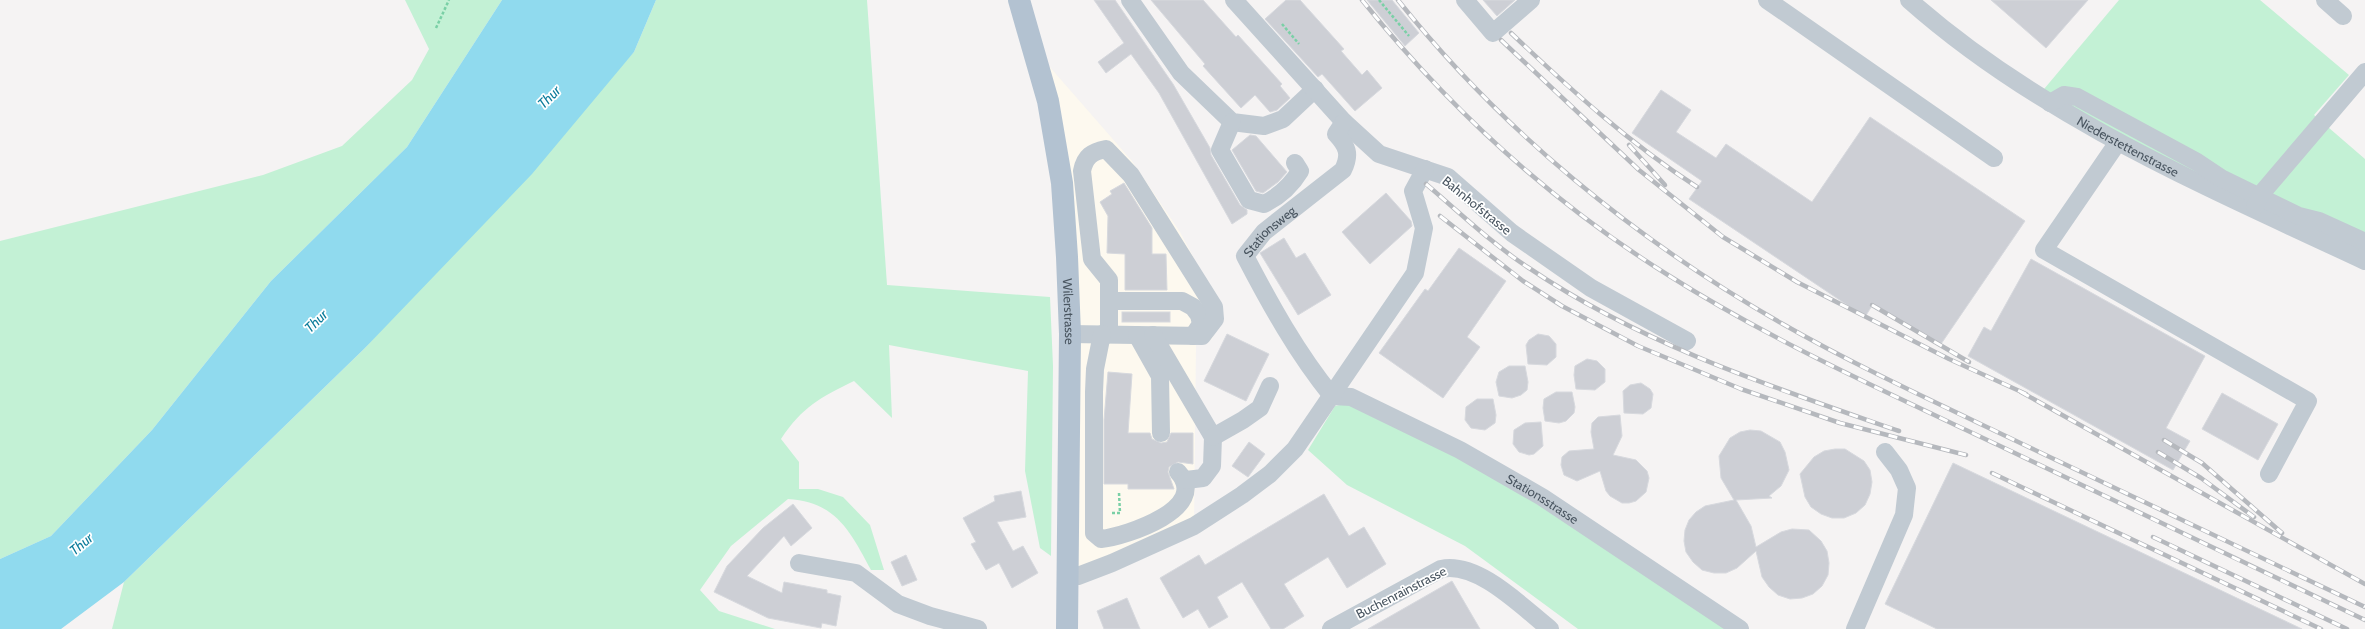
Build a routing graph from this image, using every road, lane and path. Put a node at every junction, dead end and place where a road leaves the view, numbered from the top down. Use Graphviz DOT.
graph roads {
  1 [pos="449,0"];
  2 [pos="1019,0"];
  3 [pos="1130,0"];
  4 [pos="1234,0"];
  5 [pos="1379,0"];
  6 [pos="1465,0"];
  7 [pos="1531,0"];
  8 [pos="1767,0"];
  9 [pos="1909,0"];
  10 [pos="2325,0"];
  11 [pos="2343,16"];
  12 [pos="436,28"];
  13 [pos="1409,36"];
  14 [pos="2365,72"];
  15 [pos="1315,90"];
  16 [pos="2050,103"];
  17 [pos="1232,122"];
  18 [pos="1344,122"];
  19 [pos="2118,142"];
  20 [pos="1994,158"];
  21 [pos="1295,163"];
  22 [pos="1426,169"];
  23 [pos="2257,202"];
  24 [pos="2365,242"];
  25 [pos="2365,261"];
  26 [pos="1109,301"];
  27 [pos="1070,334"];
  28 [pos="1106,334"];
  29 [pos="1145,335"];
  30 [pos="1193,336"];
  31 [pos="1687,341"];
  32 [pos="1270,386"];
  33 [pos="1332,396"];
  34 [pos="1160,433"];
  35 [pos="1213,437"];
  36 [pos="1885,452"];
  37 [pos="2269,474"];
  38 [pos="799,564"];
  39 [pos="1068,575"];
  40 [pos="978,629"];
  41 [pos="1067,629"];
  42 [pos="1331,629"];
  43 [pos="1550,629"];
  44 [pos="1740,629"];
  45 [pos="1854,629"];
  1 -- 12 [label="path"];
  2 -- 27 [label="main road, Wilerstrasse"];
  3 -- 17 [label="street"];
  4 -- 15 [label="street, Bahnhofstrasse"];
  5 -- 13 [label="path"];
  6 -- 7 [label="street"];
  8 -- 20 [label="street"];
  9 -- 16 [label="street, Niederstettenstrasse"];
  10 -- 11 [label="street"];
  14 -- 23 [label="street"];
  15 -- 17 [label="street"];
  15 -- 18 [label="street, Bahnhofstrasse"];
  16 -- 19 [label="street, Niederstettenstrasse"];
  16 -- 23 [label="street"];
  17 -- 21 [label="street"];
  18 -- 22 [label="street, Bahnhofstrasse"];
  18 -- 33 [label="street, Stationsweg"];
  19 -- 23 [label="street, Niederstettenstrasse"];
  19 -- 37 [label="street"];
  22 -- 31 [label="street, Bahnhofstrasse"];
  22 -- 33 [label="street"];
  23 -- 24 [label="street"];
  23 -- 25 [label="street, Niederstettenstrasse"];
  26 -- 28 [label="street"];
  26 -- 30 [label="street"];
  26 -- 30 [label="street"];
  27 -- 28 [label="street"];
  27 -- 39 [label="main road, Wilerstrasse"];
  28 -- 29 [label="street"];
  28 -- 35 [label="street"];
  29 -- 30 [label="street"];
  29 -- 34 [label="street"];
  29 -- 35 [label="street"];
  32 -- 35 [label="street"];
  33 -- 39 [label="street"];
  33 -- 44 [label="street, Stationsstrasse"];
  36 -- 45 [label="street"];
  38 -- 40 [label="street"];
  39 -- 41 [label="main road, Wilerstrasse"];
  42 -- 43 [label="street, Buchenrainstrasse"];
}
